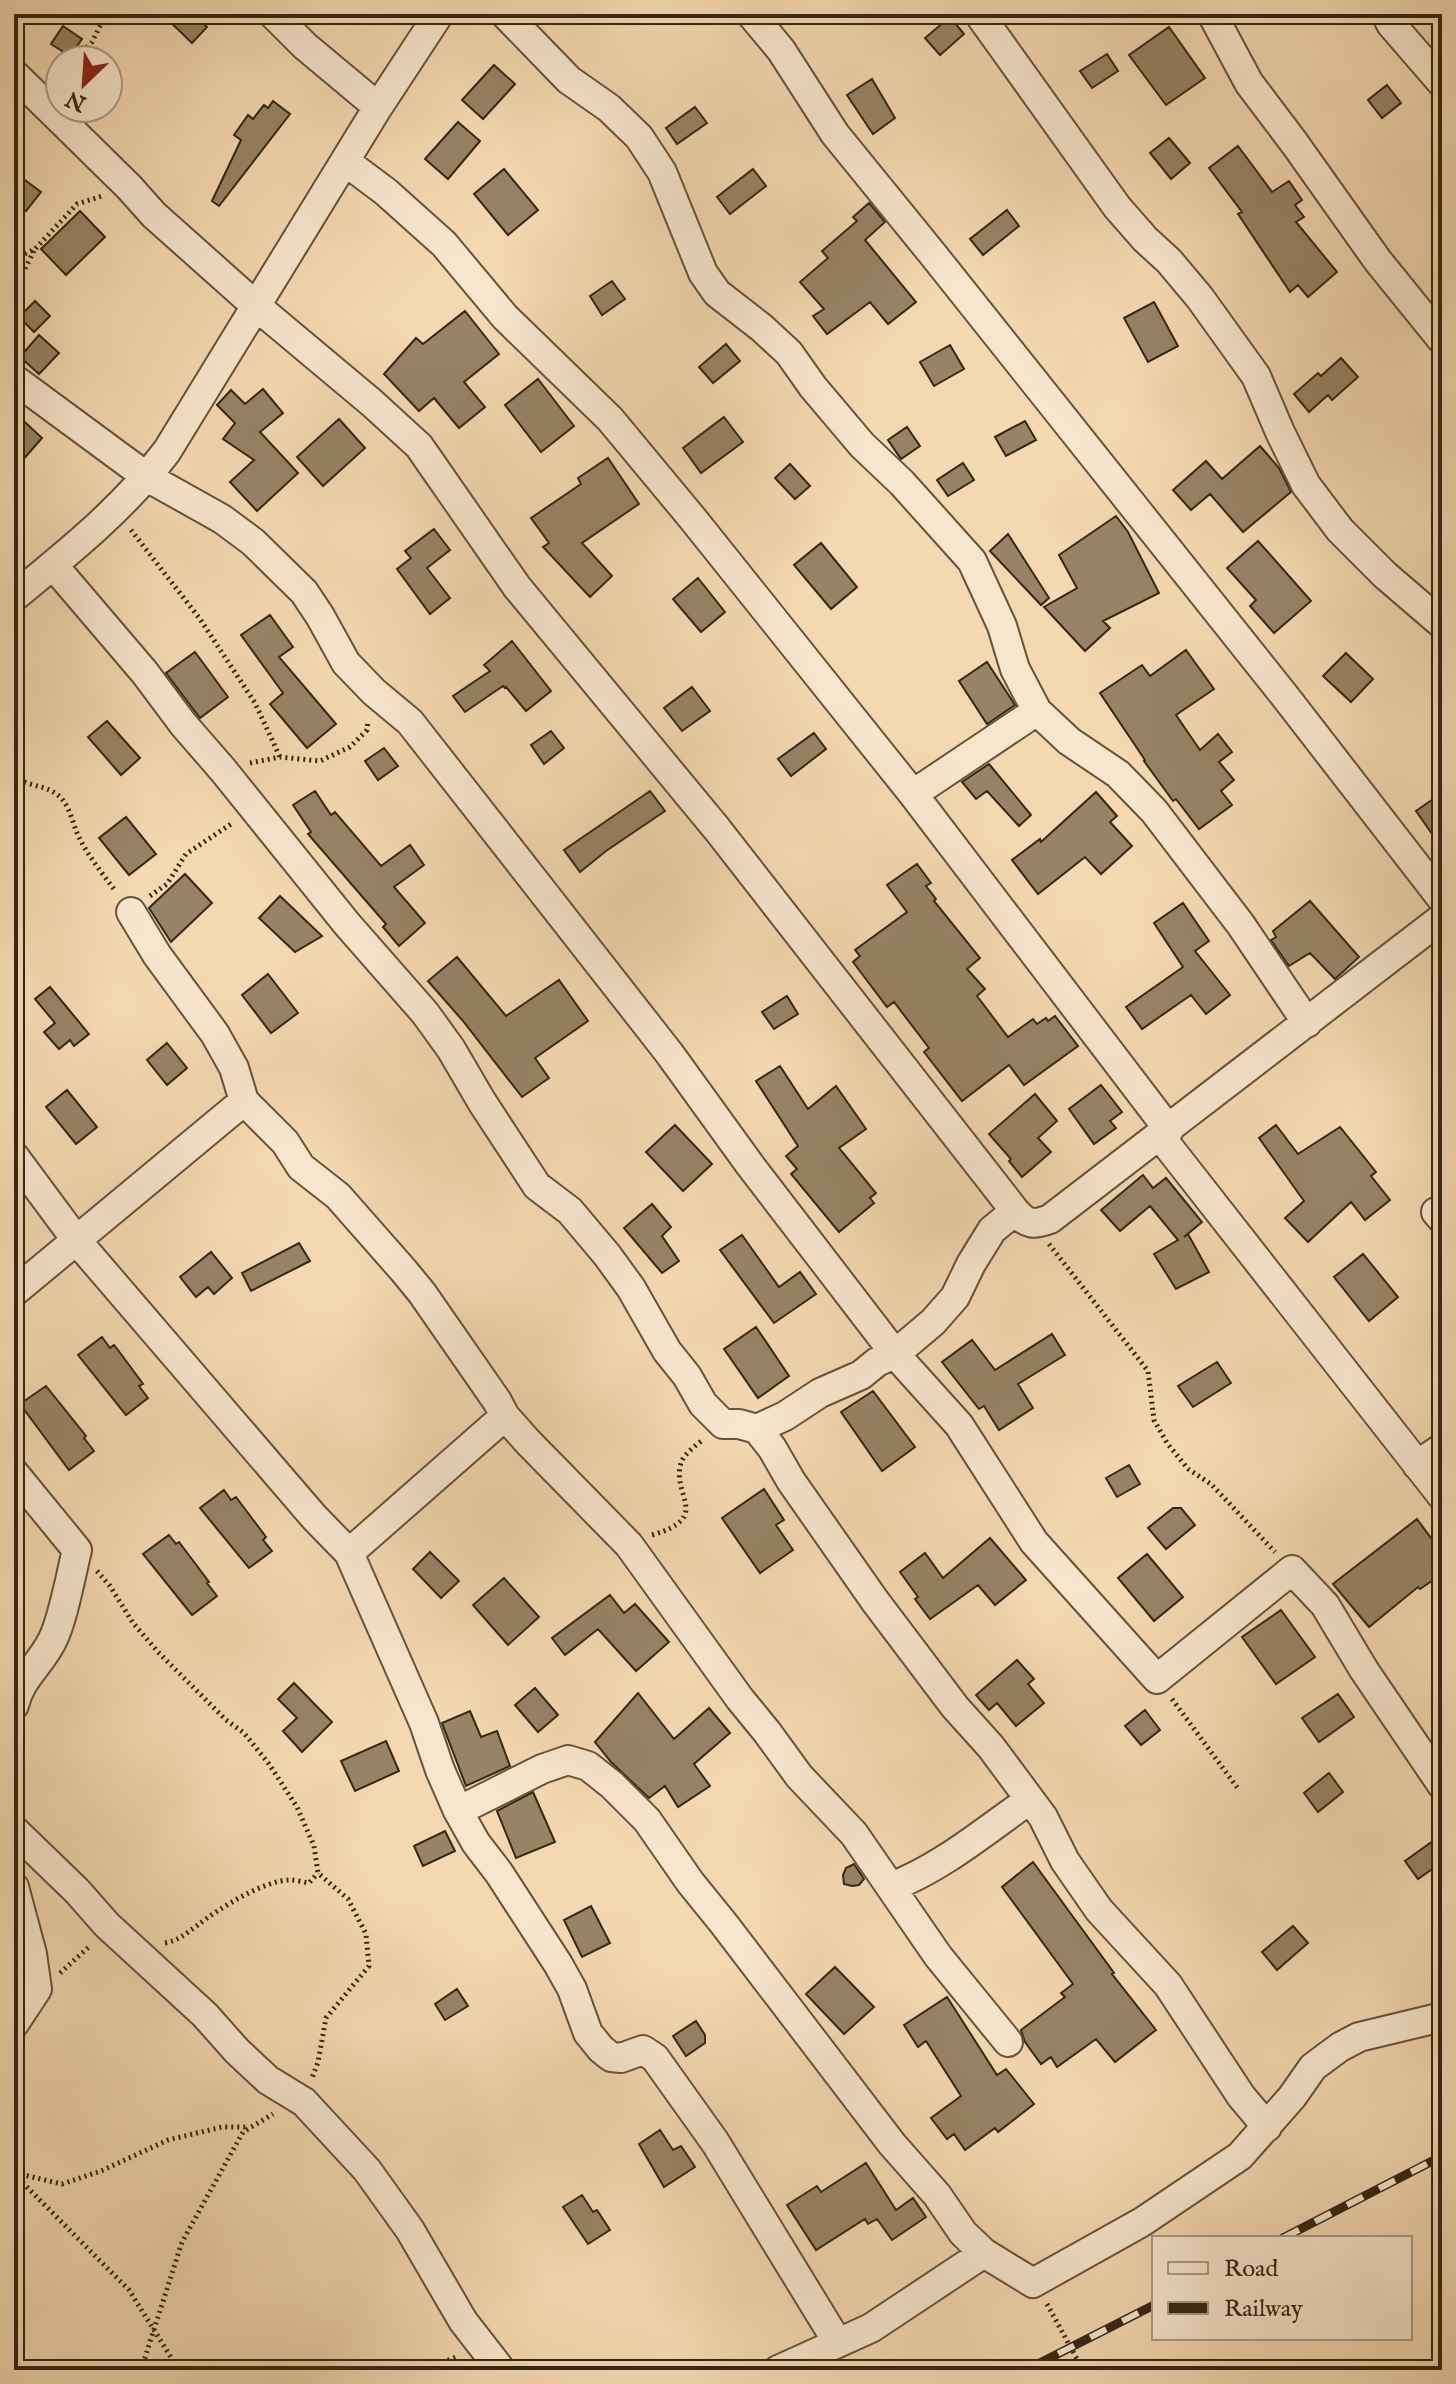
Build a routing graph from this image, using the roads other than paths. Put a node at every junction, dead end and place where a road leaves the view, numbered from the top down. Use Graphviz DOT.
graph roads {
  1 [pos="273,14"];
  2 [pos="439,14"];
  3 [pos="505,14"];
  4 [pos="751,14"];
  5 [pos="979,14"];
  6 [pos="1212,14"];
  7 [pos="1386,14"];
  8 [pos="14,74"];
  9 [pos="1442,83"];
  10 [pos="378,107"];
  11 [pos="346,162"];
  12 [pos="255,305"];
  13 [pos="1442,340"];
  14 [pos="14,379"];
  15 [pos="147,477"];
  16 [pos="53,565"];
  17 [pos="14,597"];
  18 [pos="1442,624"];
  19 [pos="1037,711"];
  20 [pos="913,794"];
  21 [pos="1442,899"];
  22 [pos="136,918"];
  23 [pos="1442,918"];
  24 [pos="1307,1023"];
  25 [pos="244,1101"];
  26 [pos="1164,1133"];
  27 [pos="14,1156"];
  28 [pos="1024,1218"];
  29 [pos="77,1241"];
  30 [pos="14,1292"];
  31 [pos="895,1354"];
  32 [pos="505,1416"];
  33 [pos="757,1429"];
  34 [pos="1442,1448"];
  35 [pos="1417,1465"];
  36 [pos="14,1473"];
  37 [pos="1442,1496"];
  38 [pos="349,1553"];
  39 [pos="14,1705"];
  40 [pos="1442,1785"];
  41 [pos="1029,1800"];
  42 [pos="458,1811"];
  43 [pos="14,1830"];
  44 [pos="14,1887"];
  45 [pos="891,1887"];
  46 [pos="1442,2017"];
  47 [pos="14,2024"];
  48 [pos="1008,2042"];
  49 [pos="1267,2127"];
  50 [pos="984,2253"];
  51 [pos="838,2343"];
  52 [pos="492,2360"];
  53 [pos="778,2370"];
  1 -- 10 [label="street"];
  2 -- 10 [label="street"];
  3 -- 19 [label="street"];
  4 -- 21 [label="street"];
  5 -- 18 [label="street"];
  6 -- 13 [label="street"];
  7 -- 9 [label="street"];
  8 -- 12 [label="street"];
  10 -- 11 [label="street"];
  11 -- 12 [label="street"];
  11 -- 20 [label="street"];
  12 -- 15 [label="street"];
  12 -- 28 [label="street"];
  14 -- 15 [label="street"];
  15 -- 16 [label="street"];
  15 -- 31 [label="street"];
  16 -- 17 [label="street"];
  16 -- 33 [label="street"];
  19 -- 20 [label="street"];
  19 -- 24 [label="street"];
  20 -- 26 [label="street"];
  22 -- 25 [label="street"];
  23 -- 24 [label="street"];
  24 -- 26 [label="street"];
  25 -- 29 [label="street"];
  25 -- 32 [label="street"];
  26 -- 28 [label="street"];
  26 -- 35 [label="street"];
  27 -- 29 [label="street"];
  28 -- 31 [label="street"];
  29 -- 30 [label="street"];
  29 -- 38 [label="street"];
  31 -- 33 [label="street"];
  31 -- 40 [label="street"];
  32 -- 38 [label="street"];
  32 -- 45 [label="street"];
  33 -- 41 [label="street"];
  34 -- 35 [label="street"];
  35 -- 37 [label="street"];
  36 -- 39 [label="street"];
  38 -- 42 [label="street"];
  41 -- 45 [label="street"];
  41 -- 49 [label="street"];
  42 -- 50 [label="street"];
  42 -- 51 [label="street"];
  43 -- 52 [label="street"];
  44 -- 47 [label="street"];
  45 -- 48 [label="street"];
  46 -- 49 [label="street"];
  49 -- 50 [label="street"];
  50 -- 51 [label="street"];
  51 -- 53 [label="street"];
}
